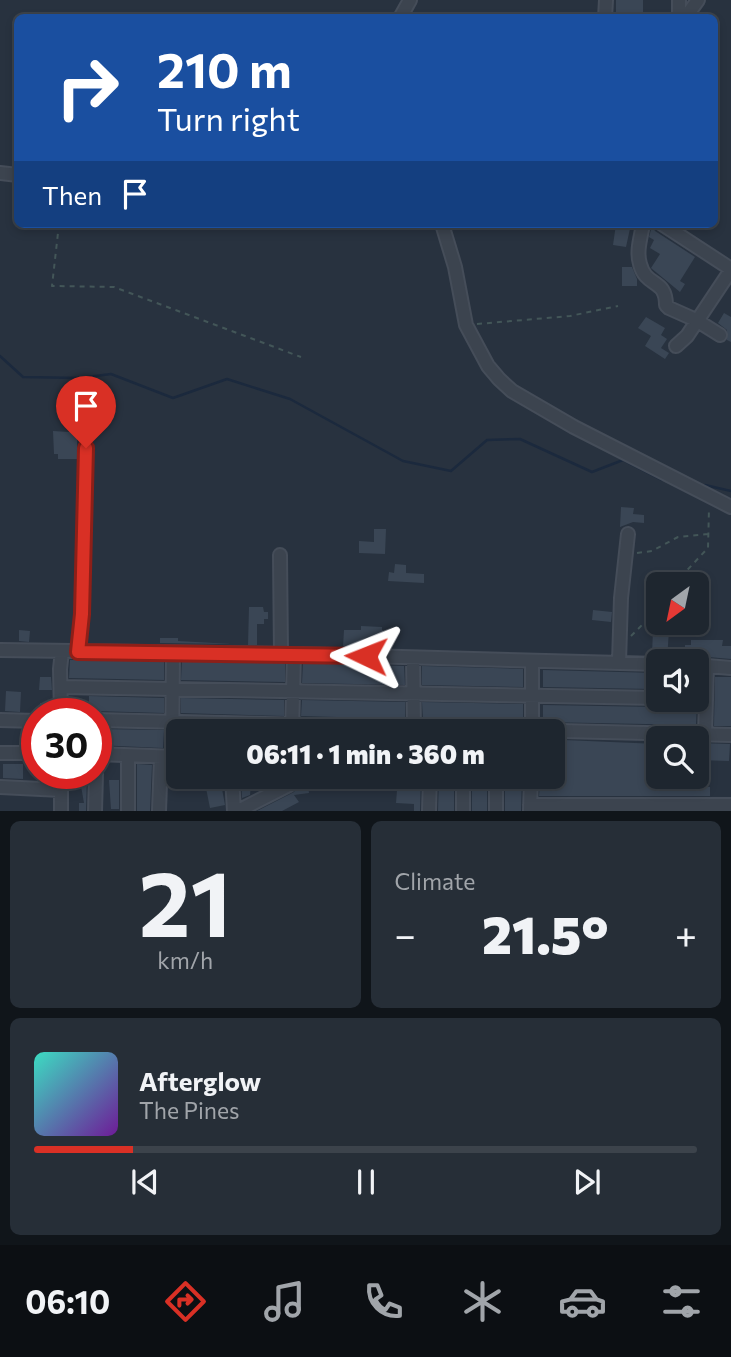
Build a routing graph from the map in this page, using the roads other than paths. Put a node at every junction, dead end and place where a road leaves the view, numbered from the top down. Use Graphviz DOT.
graph roads {
  1 [pos="443,228"];
  2 [pos="642,228"];
  3 [pos="671,228"];
  4 [pos="730,266"];
  5 [pos="696,320"];
  6 [pos="720,335"];
  7 [pos="676,346"];
  8 [pos="86,448"];
  9 [pos="731,507"];
  10 [pos="628,534"];
  11 [pos="280,555"];
  12 [pos="0,650"];
  13 [pos="62,651"];
  14 [pos="78,652"];
  15 [pos="173,653"];
  16 [pos="287,654"];
  17 [pos="413,658"];
  18 [pos="532,661"];
  19 [pos="619,662"];
  20 [pos="646,663"];
  21 [pos="709,666"];
  22 [pos="731,668"];
  23 [pos="61,687"];
  24 [pos="174,688"];
  25 [pos="292,690"];
  26 [pos="414,694"];
  27 [pos="533,696"];
  28 [pos="61,698"];
  29 [pos="646,698"];
  30 [pos="0,719"];
  31 [pos="174,719"];
  32 [pos="292,719"];
  33 [pos="414,719"];
  34 [pos="532,719"];
  35 [pos="21,720"];
  36 [pos="112,720"];
  37 [pos="166,722"];
  38 [pos="565,731"];
  39 [pos="646,733"];
  40 [pos="709,734"];
  41 [pos="731,734"];
  42 [pos="0,753"];
  43 [pos="21,753"];
  44 [pos="112,755"];
  45 [pos="128,756"];
  46 [pos="166,757"];
  47 [pos="166,780"];
  48 [pos="0,787"];
  49 [pos="96,789"];
  50 [pos="233,789"];
  51 [pos="281,789"];
  52 [pos="430,789"];
  53 [pos="463,789"];
  54 [pos="496,789"];
  55 [pos="531,789"];
  56 [pos="61,790"];
  57 [pos="731,805"];
  58 [pos="530,808"];
  59 [pos="61,811"];
  60 [pos="95,811"];
  61 [pos="128,811"];
  62 [pos="159,811"];
  63 [pos="236,811"];
  64 [pos="429,811"];
  65 [pos="463,811"];
  66 [pos="496,811"];
  1 -- 9 [label="street"];
  2 -- 5 [label="street"];
  3 -- 4 [label="street"];
  4 -- 5 [label="street"];
  5 -- 6 [label="street"];
  5 -- 7 [label="street"];
  8 -- 14 [label="street"];
  10 -- 19 [label="street"];
  11 -- 16 [label="street"];
  12 -- 13 [label="street"];
  13 -- 14 [label="street"];
  13 -- 23 [label="street"];
  14 -- 15 [label="street"];
  15 -- 16 [label="street"];
  15 -- 24 [label="street"];
  16 -- 17 [label="street"];
  16 -- 25 [label="street"];
  17 -- 18 [label="street"];
  17 -- 26 [label="street"];
  18 -- 19 [label="street"];
  18 -- 27 [label="street"];
  19 -- 20 [label="street"];
  21 -- 22 [label="street"];
  23 -- 24 [label="street"];
  23 -- 28 [label="street"];
  24 -- 25 [label="street"];
  24 -- 31 [label="street"];
  25 -- 26 [label="street"];
  25 -- 32 [label="street"];
  26 -- 27 [label="street"];
  26 -- 33 [label="street"];
  27 -- 29 [label="street"];
  27 -- 34 [label="street"];
  30 -- 35 [label="street"];
  36 -- 37 [label="street"];
  38 -- 39 [label="street"];
  40 -- 41 [label="street"];
  42 -- 43 [label="street"];
  44 -- 45 [label="street"];
  45 -- 46 [label="street"];
  45 -- 61 [label="street"];
  47 -- 62 [label="street"];
  48 -- 56 [label="street"];
  49 -- 60 [label="street"];
  50 -- 63 [label="street"];
  51 -- 63 [label="street"];
  52 -- 64 [label="street"];
  53 -- 65 [label="street"];
  54 -- 66 [label="street"];
  55 -- 58 [label="street"];
  56 -- 59 [label="street"];
  57 -- 58 [label="street"];
}
